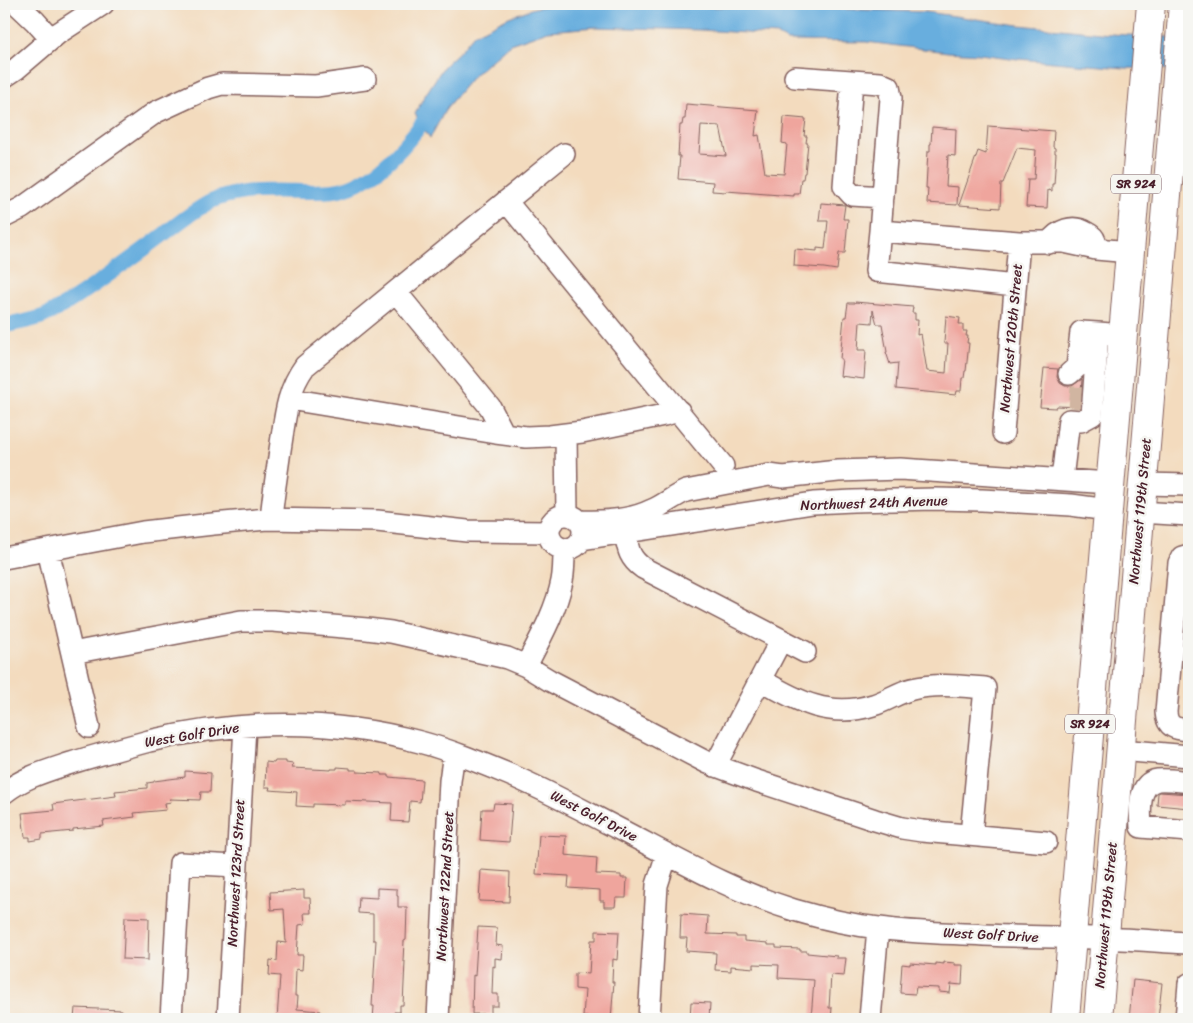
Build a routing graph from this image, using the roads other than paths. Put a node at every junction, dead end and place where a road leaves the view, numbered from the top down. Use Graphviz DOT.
graph roads {
  1 [pos="17,4"];
  2 [pos="103,4"];
  3 [pos="1183,4"];
  4 [pos="1149,16"];
  5 [pos="51,39"];
  6 [pos="4,77"];
  7 [pos="795,77"];
  8 [pos="365,79"];
  9 [pos="852,81"];
  10 [pos="564,154"];
  11 [pos="883,197"];
  12 [pos="506,201"];
  13 [pos="4,217"];
  14 [pos="880,231"];
  15 [pos="1019,242"];
  16 [pos="1096,249"];
  17 [pos="1130,252"];
  18 [pos="1015,286"];
  19 [pos="396,292"];
  20 [pos="1110,334"];
  21 [pos="1076,372"];
  22 [pos="289,399"];
  23 [pos="679,411"];
  24 [pos="1084,413"];
  25 [pos="1002,433"];
  26 [pos="504,434"];
  27 [pos="566,434"];
  28 [pos="723,466"];
  29 [pos="878,469"];
  30 [pos="783,477"];
  31 [pos="1062,479"];
  32 [pos="1110,483"];
  33 [pos="1143,484"];
  34 [pos="1189,485"];
  35 [pos="877,500"];
  36 [pos="695,501"];
  37 [pos="662,506"];
  38 [pos="1108,510"];
  39 [pos="1140,512"];
  40 [pos="1189,515"];
  41 [pos="271,519"];
  42 [pos="697,522"];
  43 [pos="573,531"];
  44 [pos="625,534"];
  45 [pos="48,550"];
  46 [pos="1189,554"];
  47 [pos="4,558"];
  48 [pos="781,640"];
  49 [pos="805,652"];
  50 [pos="72,653"];
  51 [pos="526,666"];
  52 [pos="761,680"];
  53 [pos="89,727"];
  54 [pos="245,727"];
  55 [pos="1189,730"];
  56 [pos="1120,750"];
  57 [pos="454,753"];
  58 [pos="1189,756"];
  59 [pos="715,766"];
  60 [pos="1189,782"];
  61 [pos="4,793"];
  62 [pos="1189,831"];
  63 [pos="971,835"];
  64 [pos="1046,842"];
  65 [pos="667,854"];
  66 [pos="236,866"];
  67 [pos="878,928"];
  68 [pos="1072,938"];
  69 [pos="1104,939"];
  70 [pos="1189,943"];
  71 [pos="1189,984"];
  72 [pos="171,1019"];
  73 [pos="228,1019"];
  74 [pos="438,1019"];
  75 [pos="649,1019"];
  76 [pos="870,1019"];
  77 [pos="1065,1019"];
  78 [pos="1098,1019"];
  79 [pos="1186,1019"];
  1 -- 5 [label="street"];
  2 -- 5 [label="street"];
  3 -- 33 [label="highway, Northwest 119th Street / SR 924"];
  4 -- 17 [label="highway, SR 924"];
  5 -- 6 [label="street"];
  7 -- 9 [label="street"];
  8 -- 13 [label="street"];
  9 -- 11 [label="street"];
  9 -- 11 [label="street"];
  10 -- 12 [label="street"];
  11 -- 14 [label="street"];
  12 -- 19 [label="street"];
  12 -- 23 [label="street"];
  14 -- 15 [label="street"];
  14 -- 18 [label="street"];
  15 -- 16 [label="street"];
  15 -- 16 [label="street"];
  15 -- 18 [label="street, Northwest 120th Street"];
  16 -- 17 [label="street"];
  17 -- 20 [label="highway, SR 924"];
  18 -- 25 [label="street, Northwest 120th Street"];
  19 -- 22 [label="street"];
  19 -- 26 [label="street"];
  20 -- 21 [label="street"];
  20 -- 24 [label="highway, SR 924"];
  22 -- 26 [label="street"];
  22 -- 41 [label="street"];
  23 -- 27 [label="street"];
  23 -- 28 [label="street"];
  24 -- 31 [label="street"];
  24 -- 32 [label="highway, SR 924"];
  26 -- 27 [label="street"];
  27 -- 43 [label="street"];
  29 -- 30 [label="street, Northwest 24th Avenue"];
  29 -- 31 [label="street, Northwest 24th Avenue"];
  29 -- 35 [label="street"];
  30 -- 36 [label="street, Northwest 24th Avenue"];
  30 -- 37 [label="street, Northwest 24th Avenue"];
  31 -- 32 [label="street, Northwest 24th Avenue"];
  32 -- 33 [label="highway"];
  32 -- 38 [label="highway, SR 924"];
  33 -- 34 [label="street"];
  33 -- 39 [label="highway, Northwest 119th Street / SR 924"];
  35 -- 38 [label="street, Northwest 24th Avenue"];
  35 -- 42 [label="street, Northwest 24th Avenue"];
  36 -- 37 [label="street, Northwest 24th Avenue"];
  36 -- 42 [label="street"];
  37 -- 43 [label="street, Northwest 24th Avenue"];
  38 -- 39 [label="highway"];
  38 -- 68 [label="highway, SR 924"];
  39 -- 40 [label="street"];
  39 -- 56 [label="highway, Northwest 119th Street / SR 924"];
  41 -- 43 [label="street"];
  41 -- 45 [label="street"];
  42 -- 44 [label="street, Northwest 24th Avenue"];
  43 -- 44 [label="street, Northwest 24th Avenue"];
  43 -- 51 [label="street"];
  44 -- 48 [label="street"];
  45 -- 47 [label="street"];
  45 -- 50 [label="street"];
  46 -- 55 [label="street"];
  48 -- 49 [label="street"];
  48 -- 52 [label="street"];
  50 -- 51 [label="street"];
  50 -- 53 [label="street"];
  51 -- 59 [label="street"];
  52 -- 59 [label="street"];
  52 -- 63 [label="street"];
  54 -- 57 [label="street, West Golf Drive"];
  54 -- 61 [label="street, West Golf Drive"];
  54 -- 66 [label="street, Northwest 123rd Street"];
  56 -- 58 [label="street"];
  56 -- 69 [label="highway, Northwest 119th Street / SR 924"];
  57 -- 65 [label="street, West Golf Drive"];
  57 -- 74 [label="street, Northwest 122nd Street"];
  59 -- 63 [label="street"];
  60 -- 62 [label="street"];
  63 -- 64 [label="street"];
  65 -- 67 [label="street, West Golf Drive"];
  65 -- 75 [label="street"];
  66 -- 72 [label="street"];
  66 -- 73 [label="street, Northwest 123rd Street"];
  67 -- 68 [label="street, West Golf Drive"];
  67 -- 76 [label="street"];
  68 -- 69 [label="street, West Golf Drive"];
  68 -- 77 [label="highway, SR 924"];
  69 -- 70 [label="street, West Golf Drive"];
  69 -- 78 [label="highway, Northwest 119th Street / SR 924"];
  71 -- 79 [label="street"];
}
